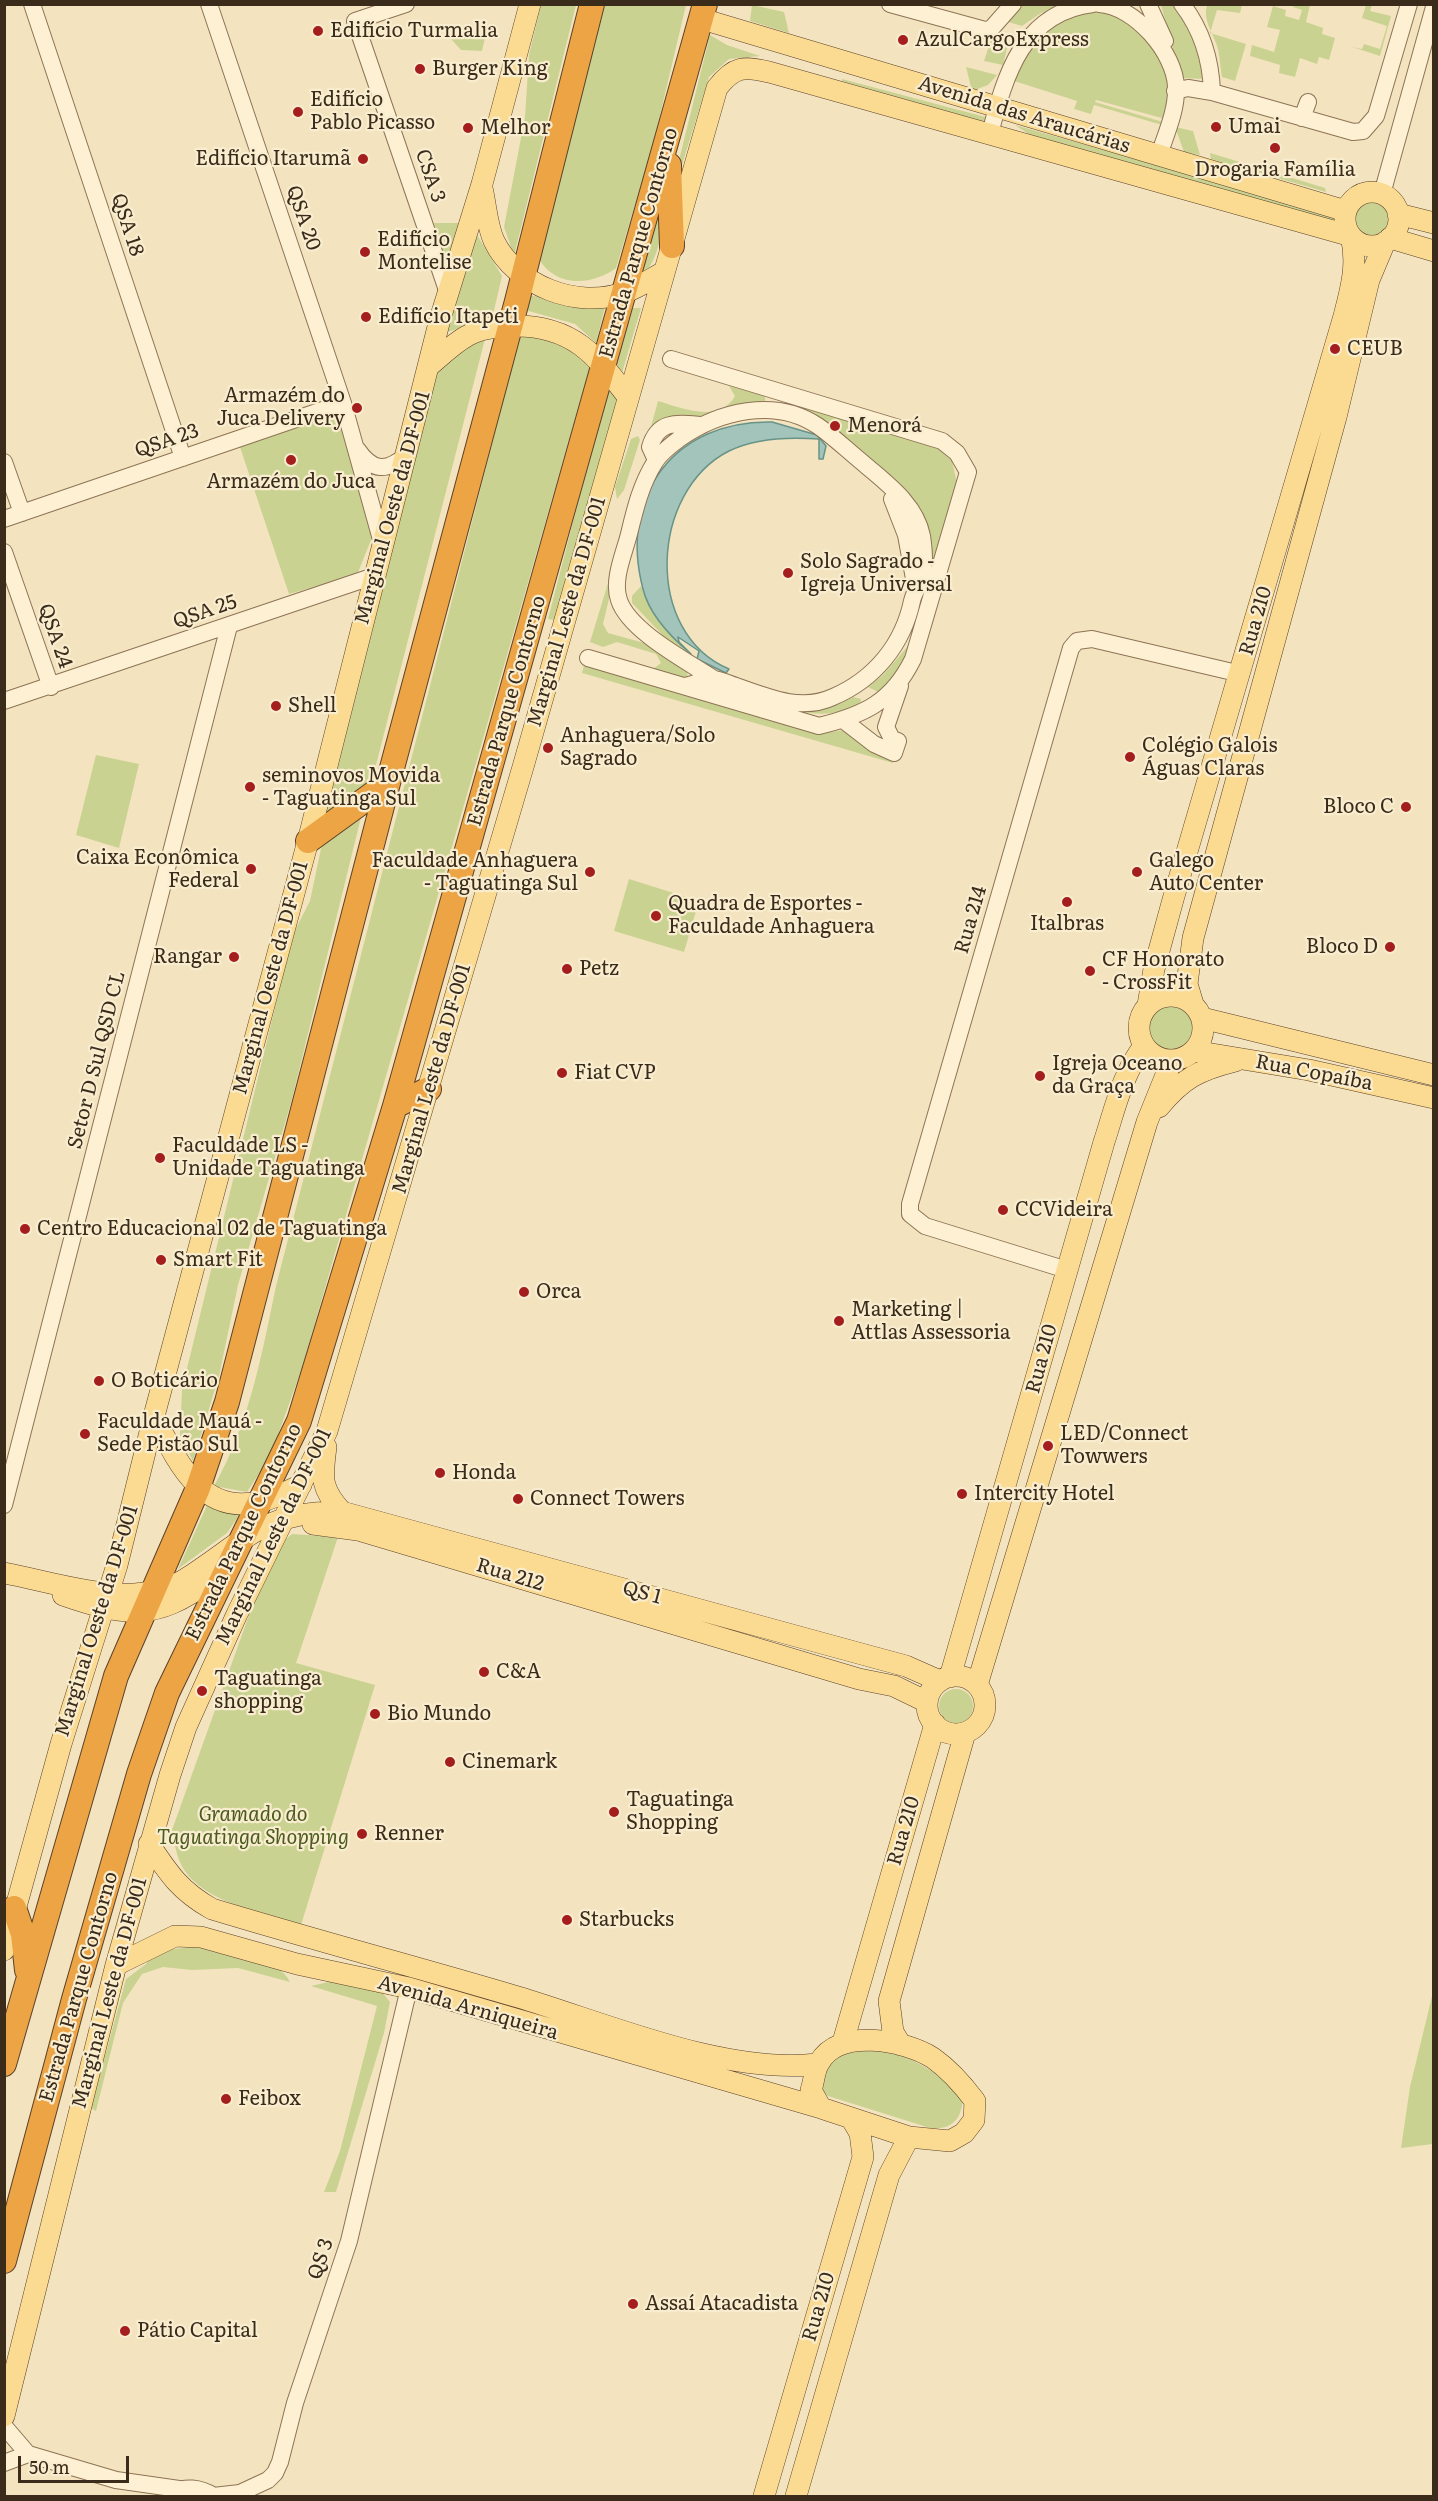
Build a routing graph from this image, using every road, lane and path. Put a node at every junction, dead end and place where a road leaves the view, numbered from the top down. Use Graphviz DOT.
graph roads {
  1 [pos="32,4"];
  2 [pos="209,4"];
  3 [pos="406,4"];
  4 [pos="530,4"];
  5 [pos="592,4"];
  6 [pos="890,4"];
  7 [pos="1013,4"];
  8 [pos="1099,4"];
  9 [pos="1136,4"];
  10 [pos="1182,4"];
  11 [pos="1409,4"];
  12 [pos="1073,7"];
  13 [pos="1152,7"];
  14 [pos="1434,7"];
  15 [pos="937,11"];
  16 [pos="704,12"];
  17 [pos="1155,39"];
  18 [pos="727,75"];
  19 [pos="1174,83"];
  20 [pos="1212,92"];
  21 [pos="996,106"];
  22 [pos="990,134"];
  23 [pos="668,144"];
  24 [pos="1159,155"];
  25 [pos="482,184"];
  26 [pos="1382,194"];
  27 [pos="1346,211"];
  28 [pos="1398,214"];
  29 [pos="1434,223"];
  30 [pos="1351,236"];
  31 [pos="1388,240"];
  32 [pos="672,246"];
  33 [pos="1434,251"];
  34 [pos="664,272"];
  35 [pos="523,277"];
  36 [pos="448,293"];
  37 [pos="623,293"];
  38 [pos="510,326"];
  39 [pos="670,359"];
  40 [pos="430,365"];
  41 [pos="604,365"];
  42 [pos="628,397"];
  43 [pos="343,403"];
  44 [pos="354,446"];
  45 [pos="407,455"];
  46 [pos="183,458"];
  47 [pos="4,462"];
  48 [pos="22,513"];
  49 [pos="4,519"];
  50 [pos="382,543"];
  51 [pos="4,552"];
  52 [pos="374,576"];
  53 [pos="229,626"];
  54 [pos="588,658"];
  55 [pos="1241,675"];
  56 [pos="714,679"];
  57 [pos="902,682"];
  58 [pos="685,686"];
  59 [pos="51,687"];
  60 [pos="4,701"];
  61 [pos="843,720"];
  62 [pos="388,783"];
  63 [pos="308,841"];
  64 [pos="1193,938"];
  65 [pos="1148,1005"];
  66 [pos="1197,1011"];
  67 [pos="1240,1026"];
  68 [pos="1144,1046"];
  69 [pos="1194,1051"];
  70 [pos="1241,1059"];
  71 [pos="1172,1060"];
  72 [pos="1434,1076"];
  73 [pos="429,1089"];
  74 [pos="1434,1098"];
  75 [pos="395,1106"];
  76 [pos="1147,1122"];
  77 [pos="1066,1270"];
  78 [pos="154,1416"];
  79 [pos="327,1431"];
  80 [pos="301,1485"];
  81 [pos="198,1488"];
  82 [pos="261,1502"];
  83 [pos="4,1505"];
  84 [pos="342,1512"];
  85 [pos="279,1527"];
  86 [pos="242,1539"];
  87 [pos="229,1565"];
  88 [pos="4,1574"];
  89 [pos="107,1602"];
  90 [pos="147,1603"];
  91 [pos="945,1679"];
  92 [pos="977,1685"];
  93 [pos="927,1702"];
  94 [pos="935,1724"];
  95 [pos="965,1732"];
  96 [pos="149,1844"];
  97 [pos="14,1908"];
  98 [pos="293,1932"];
  99 [pos="4,1950"];
  100 [pos="286,1960"];
  101 [pos="116,1965"];
  102 [pos="29,1981"];
  103 [pos="409,1988"];
  104 [pos="843,2042"];
  105 [pos="901,2045"];
  106 [pos="4,2064"];
  107 [pos="818,2064"];
  108 [pos="822,2108"];
  109 [pos="851,2118"];
  110 [pos="909,2137"];
  111 [pos="4,2261"];
  112 [pos="4,2416"];
  113 [pos="4,2426"];
  114 [pos="28,2454"];
  115 [pos="4,2463"];
  116 [pos="116,2481"];
  117 [pos="171,2493"];
  118 [pos="131,2496"];
  119 [pos="213,2496"];
  120 [pos="764,2496"];
  121 [pos="796,2496"];
  1 -- 46 [label="street, QSA 18"];
  2 -- 43 [label="street, QSA 20"];
  3 -- 36 [label="street, CSA 3"];
  4 -- 25 [label="main road, Marginal Oeste da DF-001"];
  5 -- 35 [label="highway"];
  6 -- 15 [label="street"];
  7 -- 15 [label="street"];
  8 -- 17 [label="street"];
  9 -- 17 [label="street"];
  10 -- 20 [label="street"];
  11 -- 20 [label="street"];
  12 -- 21 [label="street"];
  13 -- 19 [label="street"];
  14 -- 26 [label="street"];
  16 -- 21 [label="main road, Avenida das Araucárias"];
  16 -- 23 [label="highway, Estrada Parque Contorno"];
  17 -- 19 [label="street"];
  18 -- 22 [label="main road, Avenida das Araucárias"];
  18 -- 32 [label="main road, Marginal Leste da DF-001"];
  19 -- 20 [label="street"];
  19 -- 24 [label="street"];
  21 -- 22 [label="street"];
  21 -- 24 [label="main road, Avenida das Araucárias"];
  22 -- 30 [label="main road, Avenida das Araucárias"];
  23 -- 32 [label="highway"];
  23 -- 37 [label="highway, Estrada Parque Contorno"];
  24 -- 27 [label="main road, Avenida das Araucárias"];
  25 -- 35 [label="main road"];
  25 -- 36 [label="main road, Marginal Oeste da DF-001"];
  26 -- 27 [label="main road"];
  26 -- 28 [label="main road"];
  27 -- 30 [label="main road"];
  28 -- 29 [label="main road"];
  28 -- 31 [label="main road"];
  30 -- 31 [label="main road"];
  30 -- 55 [label="main road, Rua 210"];
  31 -- 33 [label="main road"];
  31 -- 64 [label="main road, Rua 210"];
  32 -- 34 [label="main road, Marginal Leste da DF-001"];
  34 -- 37 [label="main road"];
  34 -- 42 [label="main road, Marginal Leste da DF-001"];
  35 -- 37 [label="main road"];
  35 -- 38 [label="highway"];
  36 -- 40 [label="main road, Marginal Oeste da DF-001"];
  37 -- 41 [label="highway, Estrada Parque Contorno"];
  38 -- 40 [label="main road"];
  38 -- 41 [label="main road"];
  38 -- 62 [label="highway"];
  39 -- 57 [label="street"];
  40 -- 45 [label="main road, Marginal Oeste da DF-001"];
  41 -- 42 [label="main road"];
  41 -- 75 [label="highway, Estrada Parque Contorno"];
  42 -- 73 [label="main road, Marginal Leste da DF-001"];
  43 -- 44 [label="street, QSA 20"];
  43 -- 46 [label="street, QSA 23"];
  44 -- 45 [label="street"];
  44 -- 50 [label="street, QSA 20"];
  45 -- 50 [label="main road, Marginal Oeste da DF-001"];
  46 -- 48 [label="street, QSA 23"];
  47 -- 48 [label="street"];
  48 -- 49 [label="street, QSA 23"];
  50 -- 52 [label="main road, Marginal Oeste da DF-001"];
  51 -- 59 [label="street, QSA 24"];
  52 -- 53 [label="street, QSA 25"];
  52 -- 63 [label="main road, Marginal Oeste da DF-001"];
  53 -- 59 [label="street, QSA 25"];
  53 -- 83 [label="street, Setor D Sul QSD CL"];
  54 -- 58 [label="street"];
  55 -- 65 [label="main road, Rua 210"];
  55 -- 77 [label="street, Rua 214"];
  56 -- 56 [label="street"];
  56 -- 58 [label="street"];
  57 -- 61 [label="street"];
  57 -- 61 [label="street"];
  58 -- 61 [label="street"];
  59 -- 60 [label="street, QSA 24"];
  62 -- 63 [label="highway"];
  62 -- 81 [label="highway"];
  63 -- 78 [label="main road, Marginal Oeste da DF-001"];
  64 -- 66 [label="main road, Rua 210"];
  64 -- 67 [label="main road"];
  65 -- 66 [label="main road"];
  65 -- 68 [label="main road"];
  66 -- 67 [label="main road, Rua Copaíba"];
  66 -- 69 [label="main road"];
  67 -- 72 [label="main road, Rua Copaíba"];
  68 -- 71 [label="main road"];
  68 -- 77 [label="main road, Rua 210"];
  69 -- 70 [label="main road, Rua Copaíba"];
  69 -- 71 [label="main road"];
  70 -- 74 [label="main road, Rua Copaíba"];
  70 -- 76 [label="main road"];
  71 -- 76 [label="main road, Rua 210"];
  73 -- 75 [label="highway"];
  73 -- 79 [label="main road, Marginal Leste da DF-001"];
  75 -- 82 [label="highway, Estrada Parque Contorno"];
  76 -- 92 [label="main road, Rua 210"];
  77 -- 91 [label="main road, Rua 210"];
  78 -- 81 [label="main road"];
  78 -- 89 [label="main road, Marginal Oeste da DF-001"];
  79 -- 80 [label="main road, Marginal Leste da DF-001"];
  79 -- 84 [label="main road"];
  80 -- 82 [label="main road"];
  80 -- 85 [label="main road, Marginal Leste da DF-001"];
  81 -- 82 [label="main road"];
  81 -- 90 [label="highway"];
  82 -- 86 [label="highway, Estrada Parque Contorno"];
  84 -- 85 [label="main road, Rua 212"];
  84 -- 91 [label="main road, QS 1"];
  85 -- 86 [label="main road, Rua 212"];
  85 -- 87 [label="main road, Rua 212"];
  85 -- 93 [label="main road, Rua 212"];
  85 -- 96 [label="main road, Marginal Leste da DF-001"];
  86 -- 87 [label="highway, Estrada Parque Contorno"];
  86 -- 90 [label="main road, Rua 212"];
  87 -- 90 [label="main road, Rua 212"];
  87 -- 111 [label="highway, Estrada Parque Contorno"];
  88 -- 89 [label="main road, Rua 212"];
  89 -- 90 [label="main road, Rua 212"];
  89 -- 97 [label="main road, Marginal Oeste da DF-001"];
  90 -- 102 [label="highway"];
  91 -- 92 [label="main road"];
  91 -- 93 [label="main road"];
  92 -- 95 [label="main road"];
  93 -- 94 [label="main road"];
  94 -- 95 [label="main road"];
  94 -- 104 [label="main road, Rua 210"];
  95 -- 105 [label="main road, Rua 210"];
  96 -- 98 [label="main road, Avenida Arniqueira"];
  96 -- 101 [label="main road, Marginal Leste da DF-001"];
  97 -- 99 [label="main road, Marginal Oeste da DF-001"];
  97 -- 102 [label="highway"];
  98 -- 100 [label="main road"];
  98 -- 107 [label="main road, Avenida Arniqueira"];
  100 -- 101 [label="main road, Avenida Arniqueira"];
  100 -- 103 [label="main road, Avenida Arniqueira"];
  101 -- 112 [label="main road, Marginal Leste da DF-001"];
  102 -- 106 [label="highway"];
  103 -- 108 [label="main road, Avenida Arniqueira"];
  103 -- 119 [label="street, QS 3"];
  104 -- 105 [label="main road, Avenida Arniqueira"];
  104 -- 107 [label="main road"];
  105 -- 110 [label="main road, Avenida Arniqueira"];
  107 -- 108 [label="main road"];
  108 -- 109 [label="main road, Avenida Arniqueira"];
  109 -- 110 [label="main road, Avenida Arniqueira"];
  109 -- 120 [label="main road, Rua 210"];
  110 -- 121 [label="main road, Rua 210"];
  113 -- 114 [label="street"];
  114 -- 115 [label="street"];
  114 -- 116 [label="street"];
  116 -- 117 [label="street"];
  116 -- 118 [label="street"];
  117 -- 119 [label="street"];
}
